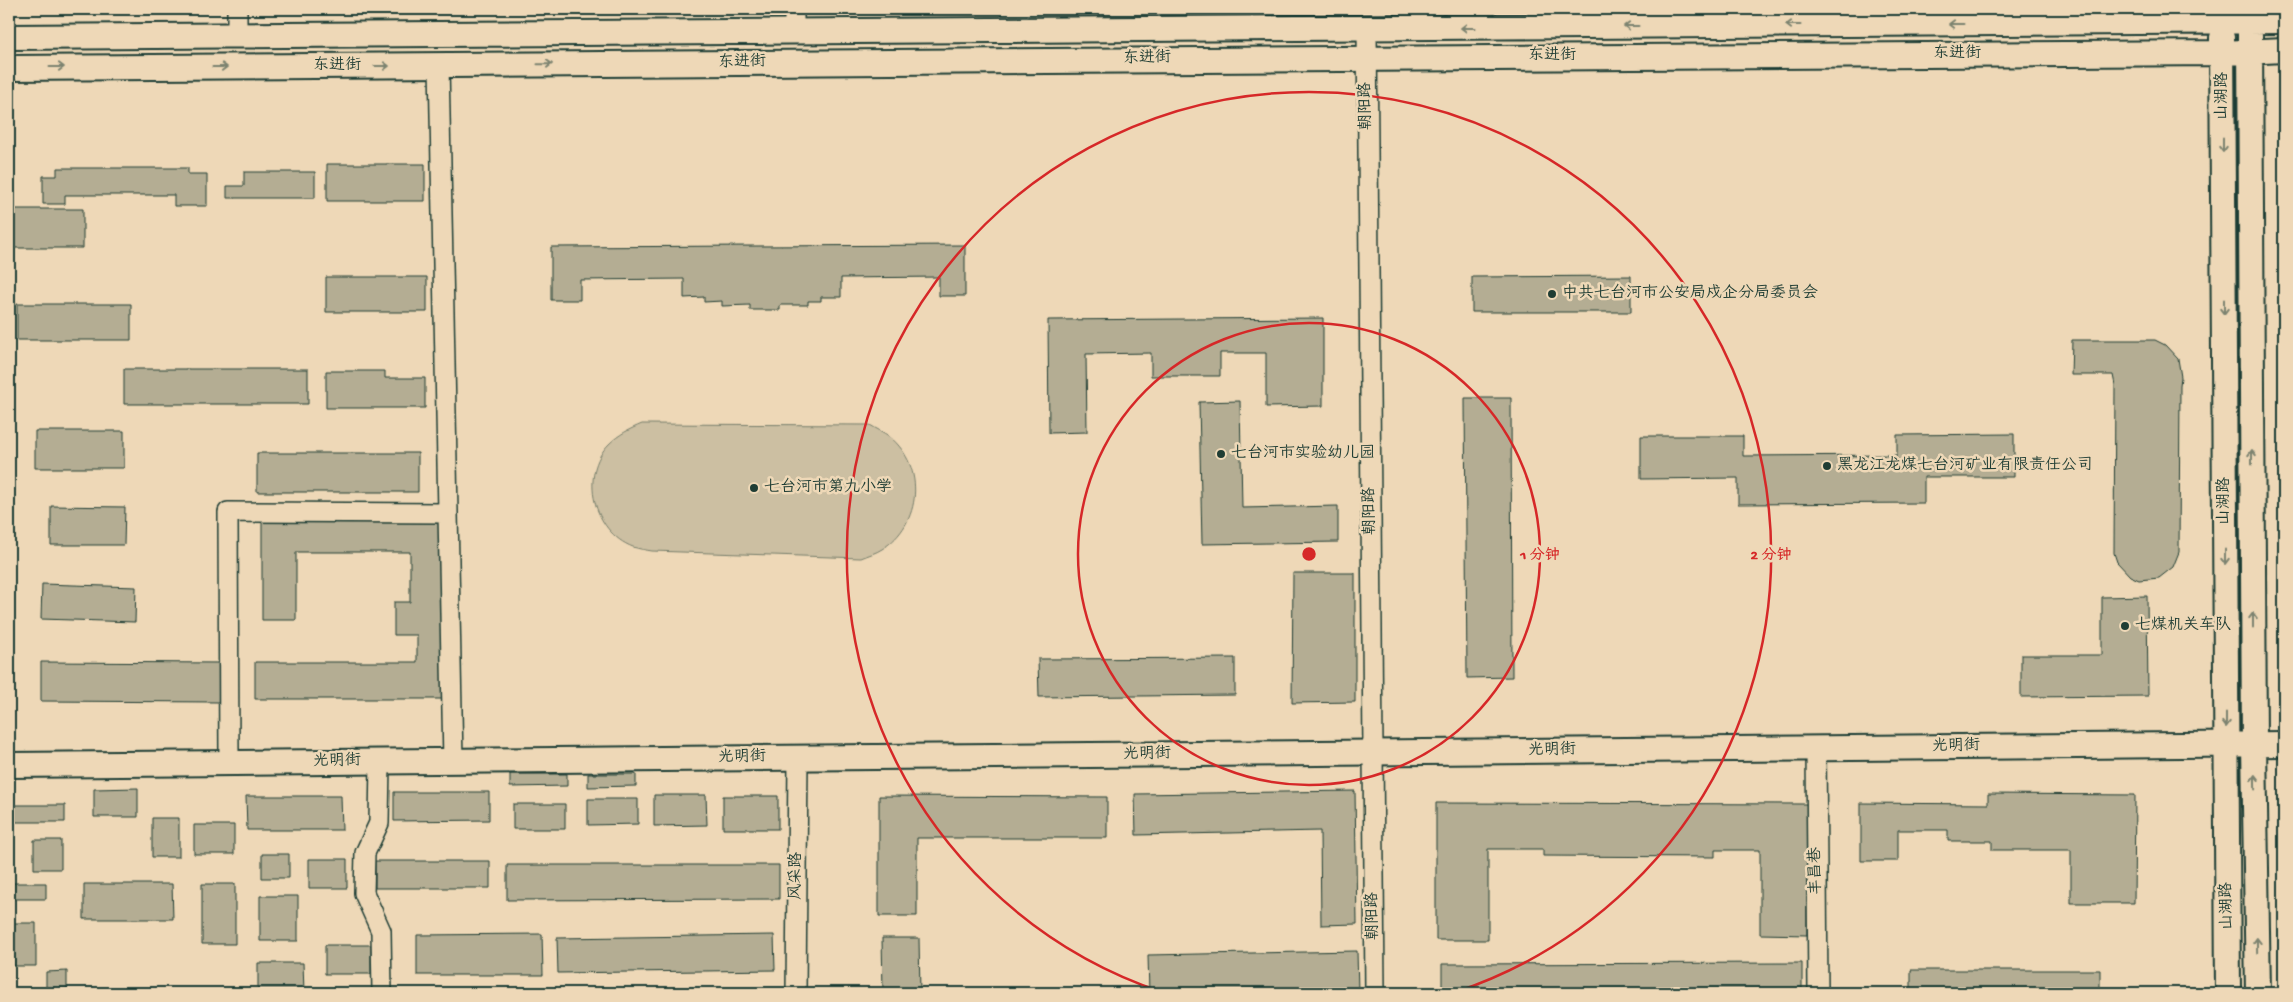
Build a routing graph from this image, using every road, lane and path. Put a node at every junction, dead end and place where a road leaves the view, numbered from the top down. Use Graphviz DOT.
graph roads {
  1 [pos="237,9"];
  2 [pos="794,9"];
  3 [pos="2221,15"];
  4 [pos="2251,15"];
  5 [pos="2284,21"];
  6 [pos="1367,28"];
  7 [pos="794,33"];
  8 [pos="9,37"];
  9 [pos="237,37"];
  10 [pos="2249,50"];
  11 [pos="2284,50"];
  12 [pos="2223,52"];
  13 [pos="1367,57"];
  14 [pos="439,65"];
  15 [pos="9,68"];
  16 [pos="448,513"];
  17 [pos="2254,744"];
  18 [pos="2284,744"];
  19 [pos="2226,746"];
  20 [pos="1816,748"];
  21 [pos="1373,752"];
  22 [pos="798,758"];
  23 [pos="453,761"];
  24 [pos="380,762"];
  25 [pos="229,763"];
  26 [pos="9,765"];
  27 [pos="382,993"];
  28 [pos="796,993"];
  29 [pos="1375,993"];
  30 [pos="1818,993"];
  31 [pos="2228,993"];
  32 [pos="2258,993"];
  1 -- 9 [label="street"];
  2 -- 7 [label="street"];
  3 -- 4 [label="main road, 东进街"];
  3 -- 6 [label="main road, 东进街, one-way"];
  3 -- 12 [label="main road, 山湖路"];
  4 -- 5 [label="main road, 东进街"];
  4 -- 10 [label="main road, 山湖路"];
  6 -- 7 [label="main road, 东进街"];
  6 -- 13 [label="street, 朝阳路"];
  7 -- 9 [label="main road, 东进街"];
  8 -- 9 [label="main road, 东进街"];
  10 -- 11 [label="main road, 东进街"];
  10 -- 12 [label="main road, 东进街"];
  17 -- 10 [label="main road, 山湖路, one-way"];
  12 -- 13 [label="main road, 东进街"];
  12 -- 19 [label="main road, 山湖路, one-way"];
  14 -- 13 [label="main road, 东进街, one-way"];
  13 -- 21 [label="street, 朝阳路"];
  15 -- 14 [label="main road, 东进街, one-way"];
  14 -- 16 [label="street"];
  16 -- 23 [label="street"];
  16 -- 25 [label="street"];
  17 -- 18 [label="main road, 光明街"];
  17 -- 19 [label="main road, 光明街"];
  32 -- 17 [label="main road, 山湖路, one-way"];
  19 -- 20 [label="main road, 光明街"];
  19 -- 31 [label="main road, 山湖路"];
  20 -- 21 [label="main road, 光明街"];
  20 -- 30 [label="street, 丰昌巷"];
  21 -- 22 [label="main road, 光明街"];
  21 -- 29 [label="street, 朝阳路"];
  22 -- 23 [label="main road, 光明街"];
  22 -- 28 [label="street, 风采路"];
  23 -- 24 [label="main road, 光明街"];
  24 -- 25 [label="main road, 光明街"];
  24 -- 27 [label="street"];
  25 -- 26 [label="main road, 光明街"];
}
